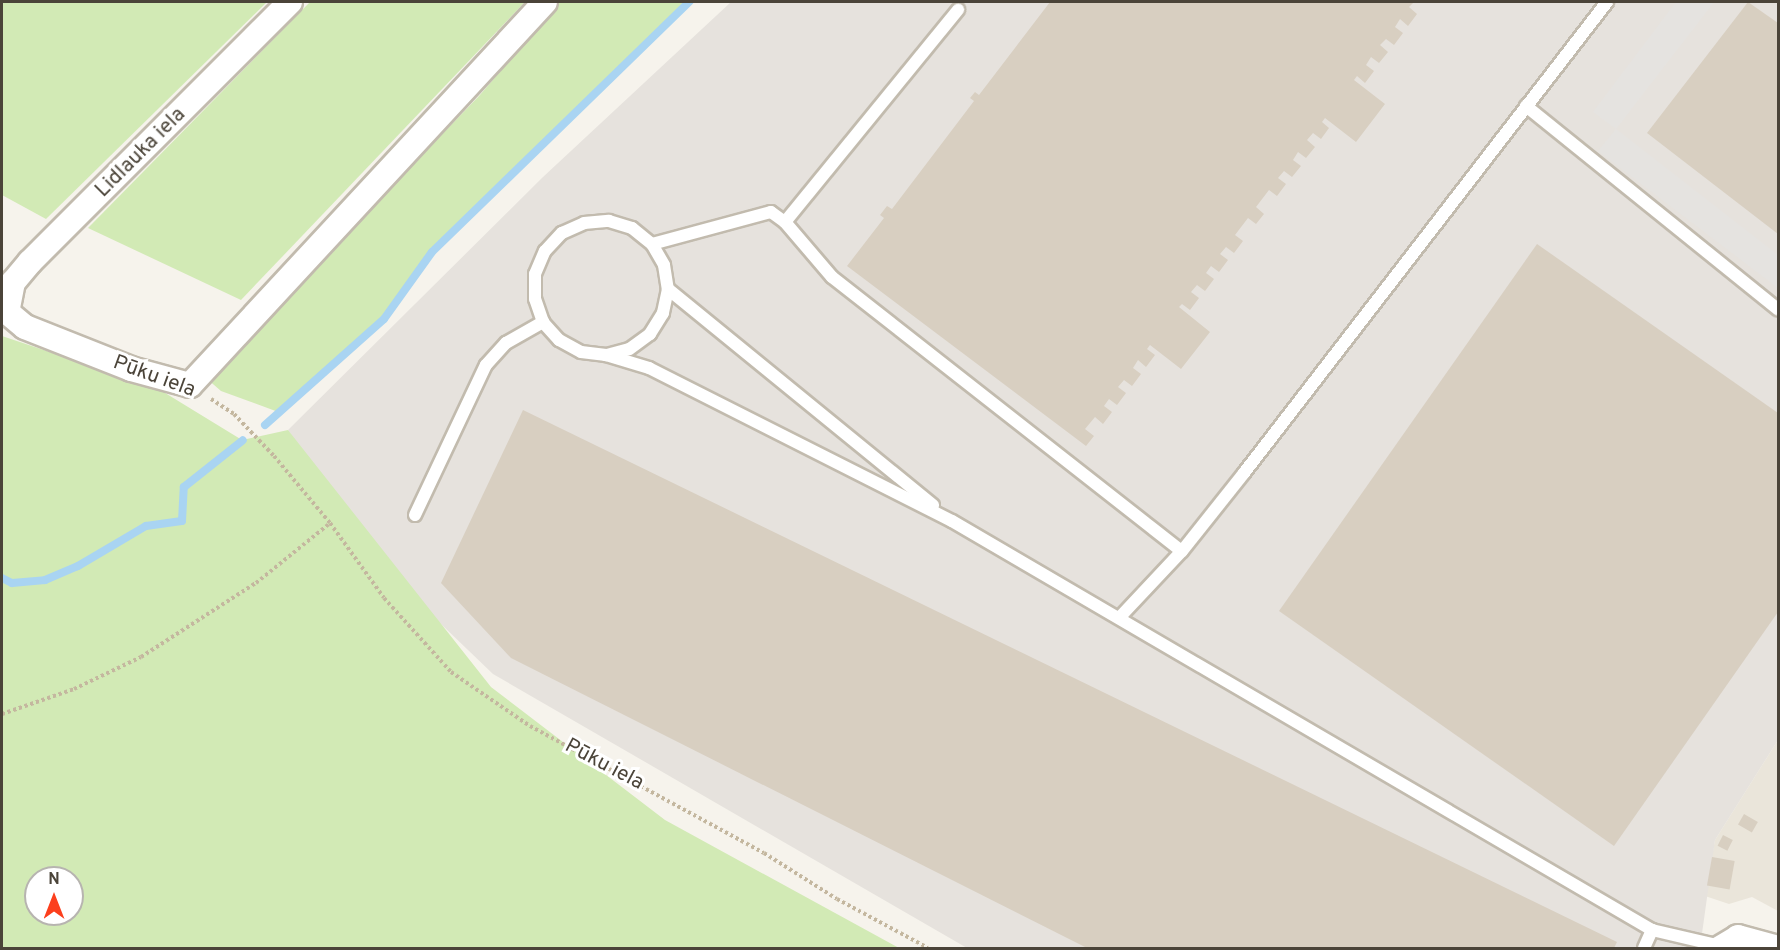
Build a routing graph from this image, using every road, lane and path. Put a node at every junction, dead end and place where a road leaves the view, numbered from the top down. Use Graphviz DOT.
graph roads {
  1 [pos="290,2"];
  2 [pos="545,2"];
  3 [pos="1607,2"];
  4 [pos="958,10"];
  5 [pos="1526,106"];
  6 [pos="785,222"];
  7 [pos="652,244"];
  8 [pos="668,289"];
  9 [pos="1779,309"];
  10 [pos="7,312"];
  11 [pos="543,321"];
  12 [pos="606,355"];
  13 [pos="190,385"];
  14 [pos="415,515"];
  15 [pos="952,520"];
  16 [pos="330,523"];
  17 [pos="1182,551"];
  18 [pos="1119,618"];
  19 [pos="2,714"];
  20 [pos="1652,930"];
  21 [pos="1721,947"];
  22 [pos="928,948"];
  23 [pos="1644,948"];
  24 [pos="1779,948"];
  1 -- 10 [label="street, Lidlauka iela"];
  2 -- 13 [label="street"];
  3 -- 5 [label="lane"];
  4 -- 6 [label="lane"];
  5 -- 9 [label="lane"];
  5 -- 17 [label="lane"];
  6 -- 7 [label="lane"];
  6 -- 17 [label="lane"];
  7 -- 8 [label="lane"];
  7 -- 11 [label="lane"];
  8 -- 12 [label="lane"];
  8 -- 15 [label="lane"];
  10 -- 13 [label="street, Pūku iela"];
  11 -- 12 [label="lane"];
  11 -- 14 [label="lane"];
  12 -- 15 [label="lane"];
  13 -- 16 [label="path, Pūku iela"];
  15 -- 18 [label="lane"];
  16 -- 19 [label="path"];
  16 -- 22 [label="path, Pūku iela"];
  17 -- 18 [label="lane"];
  18 -- 20 [label="lane"];
  20 -- 21 [label="lane"];
  20 -- 23 [label="lane"];
  21 -- 24 [label="street"];
}
